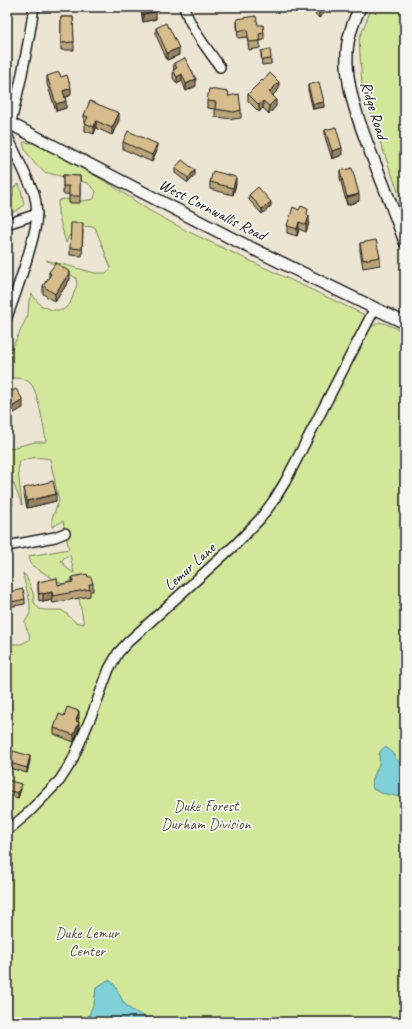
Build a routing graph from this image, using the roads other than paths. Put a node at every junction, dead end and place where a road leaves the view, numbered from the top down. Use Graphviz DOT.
graph roads {
  1 [pos="34,7"];
  2 [pos="184,7"];
  3 [pos="360,7"];
  4 [pos="220,67"];
  5 [pos="8,125"];
  6 [pos="7,135"];
  7 [pos="37,214"];
  8 [pos="7,224"];
  9 [pos="405,242"];
  10 [pos="375,308"];
  11 [pos="7,317"];
  12 [pos="405,323"];
  13 [pos="65,532"];
  14 [pos="7,546"];
  15 [pos="7,831"];
  1 -- 5 [label="street"];
  2 -- 4 [label="street"];
  3 -- 9 [label="street, Ridge Road"];
  5 -- 10 [label="street, West Cornwallis Road"];
  6 -- 7 [label="street"];
  7 -- 8 [label="street"];
  7 -- 11 [label="street"];
  10 -- 12 [label="street, West Cornwallis Road"];
  10 -- 15 [label="street, Lemur Lane"];
  13 -- 14 [label="street"];
}
